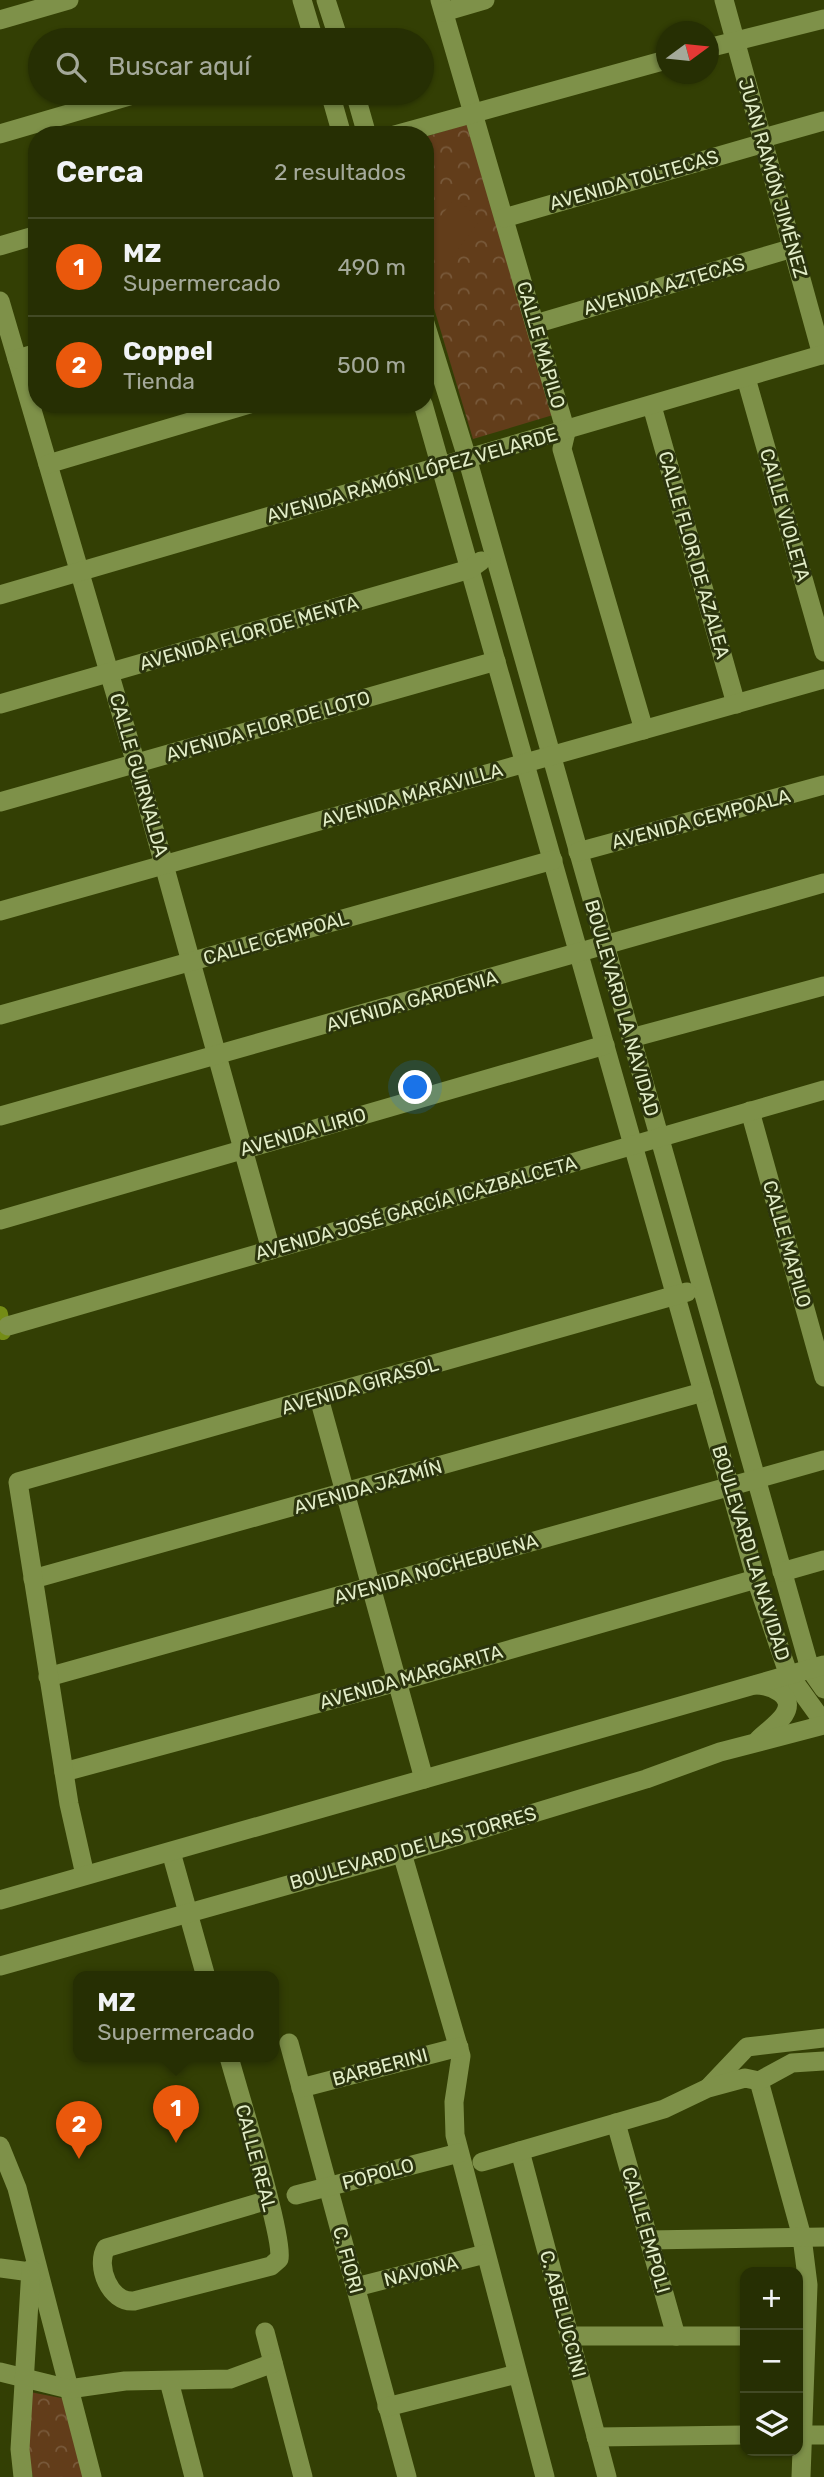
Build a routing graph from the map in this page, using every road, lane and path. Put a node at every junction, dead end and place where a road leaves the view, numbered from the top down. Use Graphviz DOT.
graph roads {
  1 [pos="69,0"];
  2 [pos="302,0"];
  3 [pos="326,0"];
  4 [pos="485,0"];
  5 [pos="724,0"];
  6 [pos="25,6"];
  7 [pos="442,6"];
  8 [pos="824,19"];
  9 [pos="0,20"];
  10 [pos="310,28"];
  11 [pos="335,28"];
  12 [pos="735,41"];
  13 [pos="719,45"];
  14 [pos="656,63"];
  15 [pos="99,105"];
  16 [pos="333,105"];
  17 [pos="359,105"];
  18 [pos="473,113"];
  19 [pos="824,121"];
  20 [pos="339,126"];
  21 [pos="365,126"];
  22 [pos="427,126"];
  23 [pos="0,134"];
  24 [pos="764,141"];
  25 [pos="504,218"];
  26 [pos="28,238"];
  27 [pos="0,246"];
  28 [pos="793,248"];
  29 [pos="0,301"];
  30 [pos="535,324"];
  31 [pos="434,352"];
  32 [pos="823,355"];
  33 [pos="28,356"];
  34 [pos="17,359"];
  35 [pos="746,378"];
  36 [pos="28,396"];
  37 [pos="652,406"];
  38 [pos="33,413"];
  39 [pos="220,413"];
  40 [pos="426,413"];
  41 [pos="566,432"];
  42 [pos="468,461"];
  43 [pos="48,464"];
  44 [pos="442,468"];
  45 [pos="492,551"];
  46 [pos="470,569"];
  47 [pos="81,575"];
  48 [pos="0,595"];
  49 [pos="0,605"];
  50 [pos="824,652"];
  51 [pos="496,661"];
  52 [pos="109,673"];
  53 [pos="824,679"];
  54 [pos="736,704"];
  55 [pos="0,705"];
  56 [pos="644,730"];
  57 [pos="550,756"];
  58 [pos="525,763"];
  59 [pos="136,764"];
  60 [pos="824,785"];
  61 [pos="0,802"];
  62 [pos="578,852"];
  63 [pos="553,860"];
  64 [pos="164,865"];
  65 [pos="824,883"];
  66 [pos="0,911"];
  67 [pos="605,947"];
  68 [pos="579,954"];
  69 [pos="191,962"];
  70 [pos="824,986"];
  71 [pos="0,1015"];
  72 [pos="631,1038"];
  73 [pos="605,1045"];
  74 [pos="217,1055"];
  75 [pos="824,1090"];
  76 [pos="750,1111"];
  77 [pos="0,1116"];
  78 [pos="658,1138"];
  79 [pos="633,1145"];
  80 [pos="243,1150"];
  81 [pos="0,1220"];
  82 [pos="271,1250"];
  83 [pos="702,1288"];
  84 [pos="676,1295"];
  85 [pos="8,1326"];
  86 [pos="824,1377"];
  87 [pos="703,1391"];
  88 [pos="319,1398"];
  89 [pos="824,1460"];
  90 [pos="756,1479"];
  91 [pos="730,1486"];
  92 [pos="345,1493"];
  93 [pos="824,1560"];
  94 [pos="782,1572"];
  95 [pos="756,1578"];
  96 [pos="33,1579"];
  97 [pos="371,1588"];
  98 [pos="817,1667"];
  99 [pos="788,1673"];
  100 [pos="48,1677"];
  101 [pos="397,1682"];
  102 [pos="748,1685"];
  103 [pos="824,1689"];
  104 [pos="824,1724"];
  105 [pos="757,1741"];
  106 [pos="64,1772"];
  107 [pos="424,1779"];
  108 [pos="171,1852"];
  109 [pos="402,1853"];
  110 [pos="85,1875"];
  111 [pos="0,1900"];
  112 [pos="188,1912"];
  113 [pos="0,1966"];
  114 [pos="204,1971"];
  115 [pos="824,2038"];
  116 [pos="289,2043"];
  117 [pos="459,2047"];
  118 [pos="737,2056"];
  119 [pos="824,2061"];
  120 [pos="230,2062"];
  121 [pos="752,2079"];
  122 [pos="301,2088"];
  123 [pos="708,2088"];
  124 [pos="616,2123"];
  125 [pos="0,2146"];
  126 [pos="520,2151"];
  127 [pos="459,2153"];
  128 [pos="482,2162"];
  129 [pos="328,2187"];
  130 [pos="296,2195"];
  131 [pos="268,2200"];
  132 [pos="802,2237"];
  133 [pos="824,2237"];
  134 [pos="649,2240"];
  135 [pos="485,2254"];
  136 [pos="0,2268"];
  137 [pos="34,2273"];
  138 [pos="356,2287"];
  139 [pos="265,2332"];
  140 [pos="809,2335"];
  141 [pos="569,2336"];
  142 [pos="676,2336"];
  143 [pos="740,2336"];
  144 [pos="273,2363"];
  145 [pos="0,2372"];
  146 [pos="517,2374"];
  147 [pos="24,2378"];
  148 [pos="169,2381"];
  149 [pos="69,2389"];
  150 [pos="803,2402"];
  151 [pos="387,2407"];
  152 [pos="740,2435"];
  153 [pos="803,2435"];
  154 [pos="824,2435"];
  155 [pos="596,2437"];
  156 [pos="800,2456"];
  157 [pos="23,2477"];
  158 [pos="92,2477"];
  159 [pos="194,2477"];
  160 [pos="303,2477"];
  161 [pos="407,2477"];
  162 [pos="545,2477"];
  163 [pos="607,2477"];
  164 [pos="801,2477"];
  1 -- 6 [label="street"];
  2 -- 10 [label="street"];
  3 -- 11 [label="street"];
  4 -- 7 [label="street"];
  5 -- 12 [label="street, JUAN RAMÓN JIMÉNEZ"];
  6 -- 9 [label="street"];
  7 -- 18 [label="street, CALLE MAPILO"];
  8 -- 12 [label="street"];
  12 -- 13 [label="street"];
  12 -- 24 [label="street, JUAN RAMÓN JIMÉNEZ"];
  14 -- 18 [label="street"];
  15 -- 23 [label="street"];
  16 -- 20 [label="street"];
  17 -- 21 [label="street"];
  18 -- 22 [label="street"];
  18 -- 25 [label="street, CALLE MAPILO"];
  19 -- 24 [label="street, AVENIDA TOLTECAS"];
  24 -- 25 [label="street, AVENIDA TOLTECAS"];
  24 -- 28 [label="street, JUAN RAMÓN JIMÉNEZ"];
  25 -- 30 [label="street, CALLE MAPILO"];
  26 -- 27 [label="street"];
  28 -- 30 [label="street, AVENIDA AZTECAS"];
  28 -- 32 [label="street, JUAN RAMÓN JIMÉNEZ"];
  29 -- 34 [label="street, CALLE GUIRNALDA"];
  30 -- 41 [label="street, CALLE MAPILO"];
  31 -- 42 [label="street, BOULEVARD LA NAVIDAD"];
  32 -- 35 [label="street, AVENIDA RAMÓN LÓPEZ VELARDE"];
  33 -- 34 [label="street"];
  34 -- 36 [label="street, CALLE GUIRNALDA"];
  35 -- 37 [label="street, AVENIDA RAMÓN LÓPEZ VELARDE"];
  35 -- 50 [label="street, CALLE VIOLETA"];
  37 -- 41 [label="street, AVENIDA RAMÓN LÓPEZ VELARDE"];
  37 -- 54 [label="street, CALLE FLOR DE AZALEA"];
  38 -- 43 [label="street, CALLE GUIRNALDA"];
  39 -- 43 [label="street"];
  40 -- 44 [label="street, BOULEVARD LA NAVIDAD"];
  41 -- 42 [label="street, AVENIDA RAMÓN LÓPEZ VELARDE"];
  41 -- 56 [label="street, CALLE MAPILO"];
  42 -- 44 [label="street, AVENIDA RAMÓN LÓPEZ VELARDE"];
  42 -- 45 [label="street, BOULEVARD LA NAVIDAD"];
  43 -- 47 [label="street, CALLE GUIRNALDA"];
  44 -- 46 [label="street, BOULEVARD LA NAVIDAD"];
  44 -- 47 [label="street, AVENIDA RAMÓN LÓPEZ VELARDE"];
  45 -- 46 [label="street, AVENIDA FLOR DE MENTA"];
  45 -- 57 [label="street, BOULEVARD LA NAVIDAD"];
  46 -- 51 [label="street, BOULEVARD LA NAVIDAD"];
  46 -- 52 [label="street, AVENIDA FLOR DE MENTA"];
  47 -- 48 [label="street, AVENIDA RAMÓN LÓPEZ VELARDE"];
  47 -- 49 [label="street"];
  47 -- 52 [label="street, CALLE GUIRNALDA"];
  51 -- 58 [label="street, BOULEVARD LA NAVIDAD"];
  51 -- 59 [label="street, AVENIDA FLOR DE LOTO"];
  52 -- 55 [label="street, AVENIDA FLOR DE MENTA"];
  52 -- 59 [label="street, CALLE GUIRNALDA"];
  53 -- 54 [label="street, AVENIDA MARAVILLA"];
  54 -- 56 [label="street, AVENIDA MARAVILLA"];
  56 -- 57 [label="street, AVENIDA MARAVILLA"];
  57 -- 58 [label="street, AVENIDA MARAVILLA"];
  57 -- 62 [label="street, BOULEVARD LA NAVIDAD"];
  58 -- 63 [label="street, BOULEVARD LA NAVIDAD"];
  58 -- 64 [label="street, AVENIDA MARAVILLA"];
  59 -- 61 [label="street, AVENIDA FLOR DE LOTO"];
  59 -- 64 [label="street, CALLE GUIRNALDA"];
  60 -- 62 [label="street, AVENIDA CEMPOALA"];
  62 -- 67 [label="street, BOULEVARD LA NAVIDAD"];
  63 -- 68 [label="street, BOULEVARD LA NAVIDAD"];
  63 -- 69 [label="street, CALLE CEMPOAL"];
  64 -- 66 [label="street, AVENIDA MARAVILLA"];
  64 -- 69 [label="street, CALLE GUIRNALDA"];
  65 -- 67 [label="street, AVENIDA GARDENIA"];
  67 -- 68 [label="street, AVENIDA GARDENIA"];
  67 -- 72 [label="street, BOULEVARD LA NAVIDAD"];
  68 -- 73 [label="street, BOULEVARD LA NAVIDAD"];
  68 -- 74 [label="street, AVENIDA GARDENIA"];
  69 -- 71 [label="street, CALLE CEMPOAL"];
  69 -- 74 [label="street, CALLE GUIRNALDA"];
  70 -- 72 [label="street"];
  72 -- 78 [label="street, BOULEVARD LA NAVIDAD"];
  73 -- 79 [label="street, BOULEVARD LA NAVIDAD"];
  73 -- 80 [label="street, AVENIDA LIRIO"];
  74 -- 77 [label="street, AVENIDA GARDENIA"];
  74 -- 80 [label="street, CALLE GUIRNALDA"];
  75 -- 76 [label="street, AVENIDA JOSÉ GARCÍA ICAZBALCETA"];
  76 -- 78 [label="street, AVENIDA JOSÉ GARCÍA ICAZBALCETA"];
  76 -- 86 [label="street, CALLE MAPILO"];
  78 -- 79 [label="street, AVENIDA JOSÉ GARCÍA ICAZBALCETA"];
  78 -- 83 [label="street, BOULEVARD LA NAVIDAD"];
  79 -- 82 [label="street, AVENIDA JOSÉ GARCÍA ICAZBALCETA"];
  79 -- 84 [label="street, BOULEVARD LA NAVIDAD"];
  80 -- 81 [label="street, AVENIDA LIRIO"];
  80 -- 82 [label="street, CALLE GUIRNALDA"];
  82 -- 85 [label="street, AVENIDA JOSÉ GARCÍA ICAZBALCETA"];
  83 -- 84 [label="street, AVENIDA GIRASOL"];
  83 -- 90 [label="street, BOULEVARD LA NAVIDAD"];
  84 -- 87 [label="street, BOULEVARD LA NAVIDAD"];
  84 -- 88 [label="street, AVENIDA GIRASOL"];
  87 -- 91 [label="street, BOULEVARD LA NAVIDAD"];
  87 -- 92 [label="street, AVENIDA JAZMÍN"];
  88 -- 92 [label="street"];
  88 -- 96 [label="street, AVENIDA GIRASOL"];
  89 -- 90 [label="street, AVENIDA NOCHEBUENA"];
  90 -- 91 [label="street, AVENIDA NOCHEBUENA"];
  90 -- 94 [label="street, BOULEVARD LA NAVIDAD"];
  91 -- 95 [label="street, BOULEVARD LA NAVIDAD"];
  91 -- 97 [label="street, AVENIDA NOCHEBUENA"];
  92 -- 96 [label="street, AVENIDA JAZMÍN"];
  92 -- 97 [label="street"];
  93 -- 94 [label="street"];
  94 -- 98 [label="street, BOULEVARD LA NAVIDAD"];
  95 -- 99 [label="street, BOULEVARD LA NAVIDAD"];
  95 -- 101 [label="street, AVENIDA MARGARITA"];
  96 -- 100 [label="street"];
  97 -- 100 [label="street, AVENIDA NOCHEBUENA"];
  97 -- 101 [label="street"];
  98 -- 99 [label="street"];
  98 -- 103 [label="street, BOULEVARD LA NAVIDAD"];
  99 -- 102 [label="street"];
  99 -- 104 [label="street, BOULEVARD LA NAVIDAD"];
  100 -- 106 [label="street"];
  101 -- 106 [label="street, AVENIDA MARGARITA"];
  101 -- 107 [label="street"];
  102 -- 105 [label="street"];
  102 -- 107 [label="street"];
  104 -- 105 [label="street, BOULEVARD DE LAS TORRES"];
  105 -- 109 [label="street, BOULEVARD DE LAS TORRES"];
  106 -- 110 [label="street"];
  107 -- 108 [label="street"];
  108 -- 110 [label="street"];
  108 -- 112 [label="street"];
  109 -- 112 [label="street, BOULEVARD DE LAS TORRES"];
  109 -- 117 [label="street"];
  110 -- 111 [label="street"];
  112 -- 113 [label="street, BOULEVARD DE LAS TORRES"];
  112 -- 114 [label="street"];
  115 -- 118 [label="street"];
  116 -- 122 [label="street, C. FIORI"];
  117 -- 122 [label="street, BARBERINI"];
  117 -- 127 [label="street"];
  118 -- 121 [label="street"];
  118 -- 123 [label="street"];
  119 -- 121 [label="street"];
  120 -- 131 [label="street, CALLE REAL"];
  121 -- 123 [label="street"];
  121 -- 132 [label="street"];
  122 -- 129 [label="street, C. FIORI"];
  123 -- 124 [label="street"];
  124 -- 126 [label="street"];
  124 -- 134 [label="street, CALLE EMPOLI"];
  125 -- 137 [label="street"];
  126 -- 128 [label="street"];
  126 -- 141 [label="street, C. ABELUCCINI"];
  127 -- 129 [label="street, POPOLO"];
  127 -- 135 [label="street"];
  129 -- 130 [label="street, POPOLO"];
  129 -- 138 [label="street, C. FIORI"];
  131 -- 131 [label="street, CALLE REAL"];
  132 -- 133 [label="street"];
  132 -- 134 [label="street"];
  132 -- 140 [label="street"];
  134 -- 142 [label="street, CALLE EMPOLI"];
  135 -- 138 [label="street, NAVONA"];
  135 -- 146 [label="street"];
  136 -- 137 [label="street"];
  137 -- 147 [label="street"];
  137 -- 149 [label="street"];
  138 -- 151 [label="street, C. FIORI"];
  139 -- 144 [label="street"];
  140 -- 150 [label="street"];
  141 -- 142 [label="street"];
  141 -- 155 [label="street, C. ABELUCCINI"];
  142 -- 143 [label="street"];
  144 -- 148 [label="street"];
  144 -- 160 [label="street"];
  145 -- 147 [label="street"];
  146 -- 151 [label="street"];
  146 -- 162 [label="street"];
  147 -- 149 [label="street"];
  147 -- 157 [label="street"];
  148 -- 149 [label="street"];
  148 -- 159 [label="street"];
  149 -- 158 [label="street"];
  151 -- 161 [label="street, C. FIORI"];
  152 -- 155 [label="street"];
  153 -- 154 [label="street"];
  155 -- 163 [label="street, C. ABELUCCINI"];
  156 -- 164 [label="street"];
}
